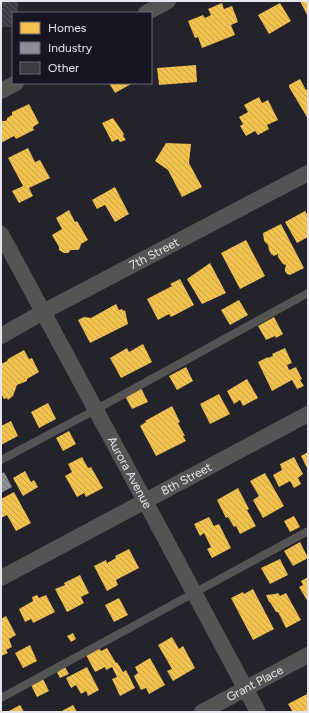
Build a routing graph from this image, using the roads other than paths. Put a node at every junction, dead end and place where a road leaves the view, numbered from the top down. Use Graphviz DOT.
graph roads {
  1 [pos="168,1"];
  2 [pos="148,12"];
  3 [pos="14,84"];
  4 [pos="1,91"];
  5 [pos="308,173"];
  6 [pos="1,234"];
  7 [pos="308,293"];
  8 [pos="43,312"];
  9 [pos="1,336"];
  10 [pos="95,410"];
  11 [pos="308,414"];
  12 [pos="1,460"];
  13 [pos="145,501"];
  14 [pos="308,531"];
  15 [pos="1,578"];
  16 [pos="195,594"];
  17 [pos="308,655"];
  18 [pos="245,689"];
  19 [pos="1,698"];
  20 [pos="202,712"];
  21 [pos="258,712"];
  1 -- 2 [label="street"];
  3 -- 4 [label="street"];
  5 -- 8 [label="street, 7th Street"];
  6 -- 8 [label="street, Aurora Avenue"];
  7 -- 10 [label="lane"];
  8 -- 9 [label="street, 7th Street"];
  8 -- 10 [label="street, Aurora Avenue"];
  10 -- 12 [label="lane"];
  10 -- 13 [label="street, Aurora Avenue"];
  11 -- 13 [label="street, 8th Street"];
  13 -- 15 [label="street, 8th Street"];
  13 -- 16 [label="street, Aurora Avenue"];
  14 -- 16 [label="lane"];
  16 -- 18 [label="street, Aurora Avenue"];
  16 -- 19 [label="lane"];
  17 -- 18 [label="street, Grant Place"];
  18 -- 20 [label="street, Grant Place"];
  18 -- 21 [label="street, Aurora Avenue"];
}
